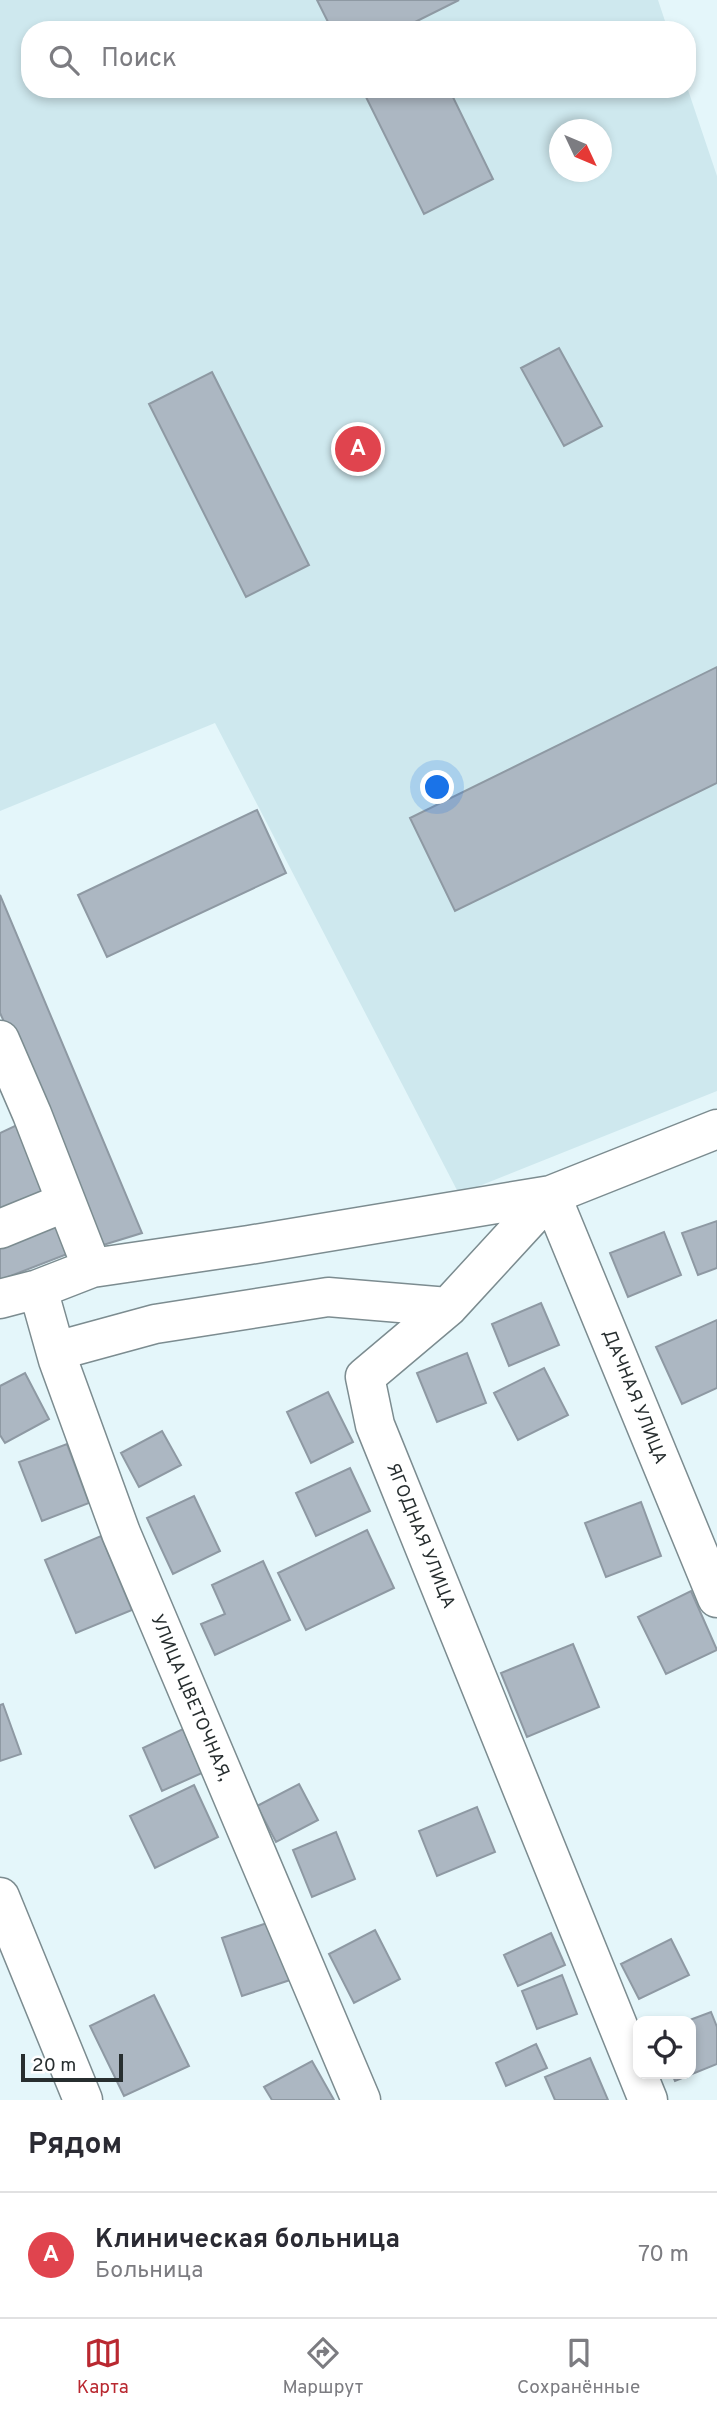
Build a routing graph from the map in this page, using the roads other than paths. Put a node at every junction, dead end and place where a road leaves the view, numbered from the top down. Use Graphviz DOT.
graph roads {
  1 [pos="0,1040"];
  2 [pos="15,1116"];
  3 [pos="717,1129"];
  4 [pos="551,1195"];
  5 [pos="66,1202"];
  6 [pos="0,1229"];
  7 [pos="92,1268"];
  8 [pos="38,1289"];
  9 [pos="0,1299"];
  10 [pos="448,1307"];
  11 [pos="58,1360"];
  12 [pos="717,1598"];
  13 [pos="0,1897"];
  14 [pos="83,2100"];
  15 [pos="361,2100"];
  16 [pos="648,2100"];
  1 -- 2 [label="street"];
  2 -- 5 [label="street"];
  3 -- 4 [label="street, ЯГОДНАЯ УЛИЦА"];
  4 -- 7 [label="street"];
  4 -- 10 [label="street, ЯГОДНАЯ УЛИЦА"];
  4 -- 12 [label="street, ДАЧНАЯ УЛИЦА"];
  5 -- 6 [label="street"];
  5 -- 7 [label="street"];
  7 -- 8 [label="street"];
  8 -- 9 [label="street"];
  8 -- 11 [label="street, УЛИЦА ЦВЕТОЧНАЯ,"];
  10 -- 11 [label="street"];
  10 -- 16 [label="street, ЯГОДНАЯ УЛИЦА"];
  11 -- 15 [label="street, УЛИЦА ЦВЕТОЧНАЯ,"];
  13 -- 14 [label="street"];
}
